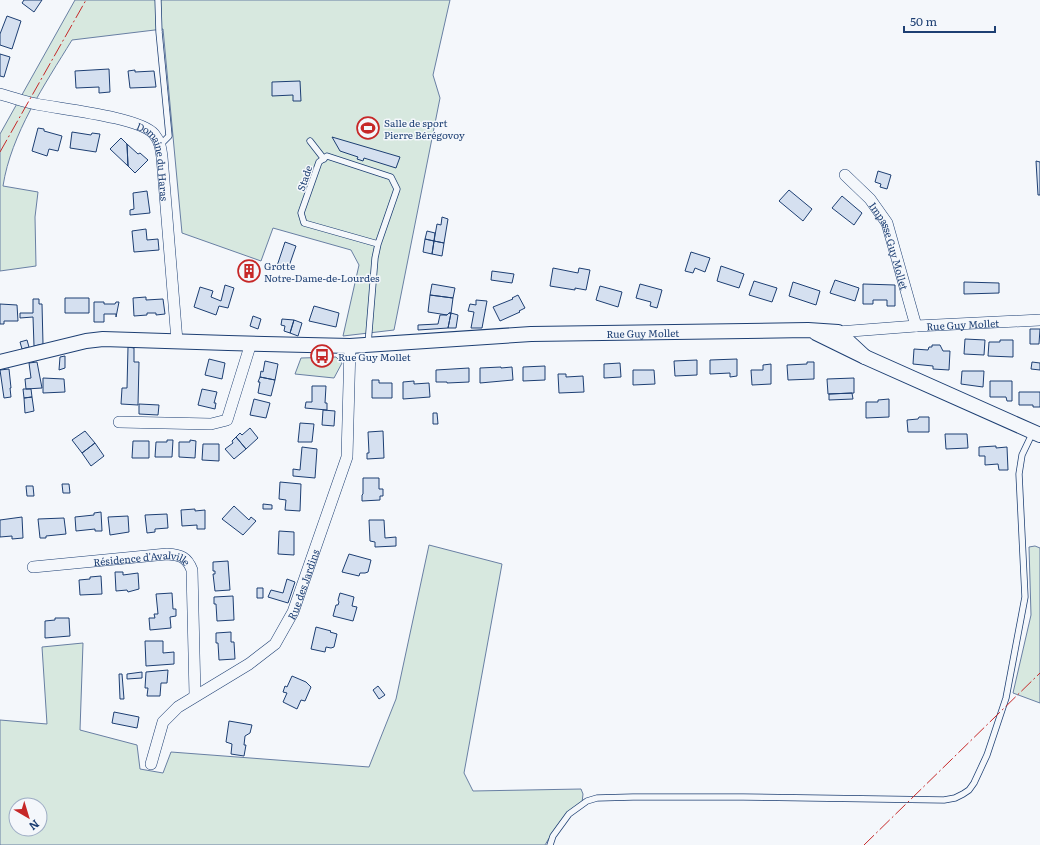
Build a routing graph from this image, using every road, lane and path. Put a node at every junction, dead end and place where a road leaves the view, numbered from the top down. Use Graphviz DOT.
graph roads {
  1 [pos="158,0"];
  2 [pos="0,94"];
  3 [pos="310,140"];
  4 [pos="160,145"];
  5 [pos="324,159"];
  6 [pos="845,175"];
  7 [pos="378,244"];
  8 [pos="1040,320"];
  9 [pos="916,326"];
  10 [pos="834,336"];
  11 [pos="177,341"];
  12 [pos="251,343"];
  13 [pos="368,345"];
  14 [pos="350,346"];
  15 [pos="0,362"];
  16 [pos="119,422"];
  17 [pos="1036,434"];
  18 [pos="33,566"];
  19 [pos="195,695"];
  20 [pos="151,764"];
  21 [pos="550,845"];
  1 -- 4 [label="lane"];
  2 -- 4 [label="street, Domaine du Haras"];
  3 -- 5 [label="lane"];
  4 -- 11 [label="street, Domaine du Haras"];
  5 -- 7 [label="lane, Stade"];
  5 -- 7 [label="lane, Stade"];
  6 -- 9 [label="street, Impasse Guy Mollet"];
  7 -- 13 [label="lane, Stade"];
  8 -- 9 [label="street, Rue Guy Mollet"];
  9 -- 10 [label="street, Rue Guy Mollet"];
  10 -- 13 [label="street, Rue Guy Mollet"];
  10 -- 17 [label="street, Rue Guy Mollet"];
  11 -- 12 [label="street, Rue Guy Mollet"];
  11 -- 15 [label="street, Rue Guy Mollet"];
  12 -- 14 [label="street, Rue Guy Mollet"];
  12 -- 16 [label="street"];
  13 -- 14 [label="street, Rue Guy Mollet"];
  14 -- 19 [label="street, Rue des Jardins"];
  17 -- 21 [label="lane"];
  18 -- 19 [label="street, Résidence d'Avalville"];
  19 -- 20 [label="street, Rue des Jardins"];
}
